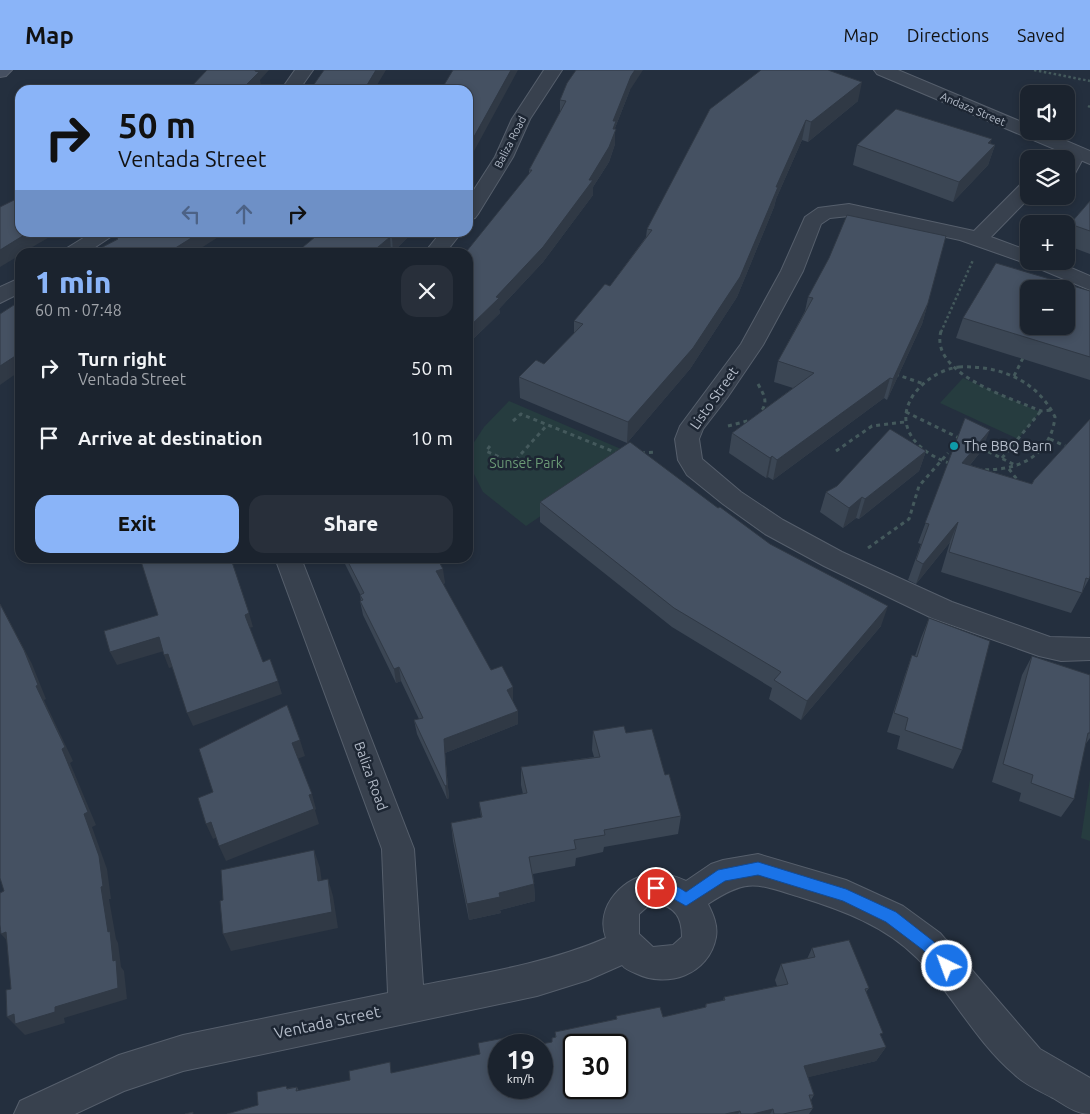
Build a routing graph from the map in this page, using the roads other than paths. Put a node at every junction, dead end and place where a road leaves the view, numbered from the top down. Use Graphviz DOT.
graph roads {
  1 [pos="3,70"];
  2 [pos="304,70"];
  3 [pos="553,70"];
  4 [pos="883,70"];
  5 [pos="0,72"];
  6 [pos="294,85"];
  7 [pos="1077,157"];
  8 [pos="1020,200"];
  9 [pos="1032,205"];
  10 [pos="473,206"];
  11 [pos="100,237"];
  12 [pos="448,237"];
  13 [pos="984,246"];
  14 [pos="81,248"];
  15 [pos="438,248"];
  16 [pos="1020,256"];
  17 [pos="1057,270"];
  18 [pos="1090,284"];
  19 [pos="15,287"];
  20 [pos="0,296"];
  21 [pos="290,563"];
  22 [pos="1090,649"];
  23 [pos="686,900"];
  24 [pos="627,946"];
  25 [pos="406,1005"];
  26 [pos="1090,1099"];
  27 [pos="33,1114"];
  1 -- 5 [label="main road"];
  2 -- 6 [label="street"];
  3 -- 10 [label="street, Baliza Road"];
  4 -- 7 [label="street, Andaza Street"];
  8 -- 13 [label="street"];
  9 -- 13 [label="street"];
  11 -- 14 [label="street"];
  12 -- 15 [label="street"];
  13 -- 16 [label="street, Listo Street"];
  13 -- 22 [label="street, Listo Street"];
  17 -- 18 [label="street"];
  19 -- 20 [label="street"];
  21 -- 25 [label="street, Baliza Road"];
  23 -- 24 [label="street"];
  23 -- 24 [label="street"];
  23 -- 26 [label="street"];
  24 -- 25 [label="street, Ventada Street"];
  25 -- 27 [label="street, Ventada Street"];
}
